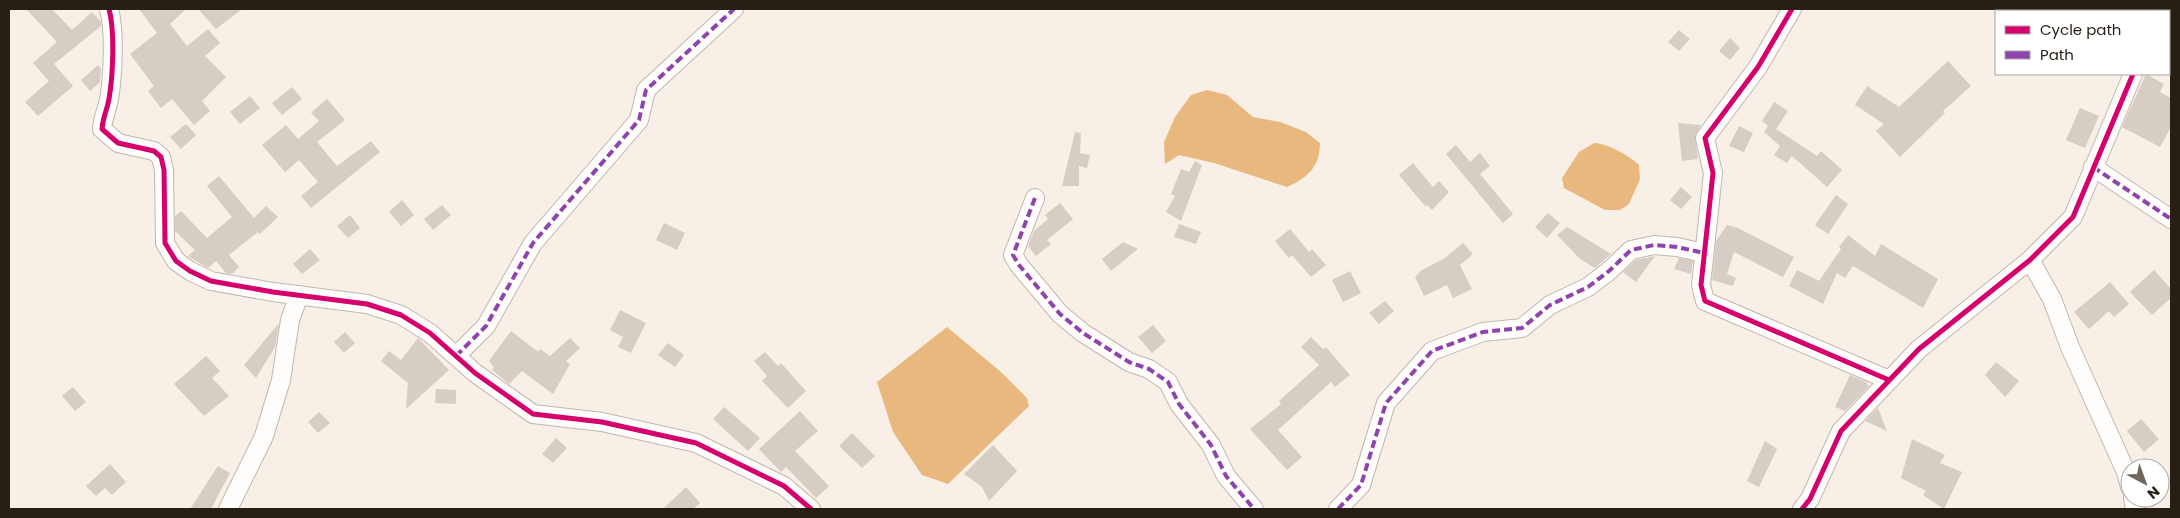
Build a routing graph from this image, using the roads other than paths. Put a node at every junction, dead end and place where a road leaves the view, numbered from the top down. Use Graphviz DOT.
graph roads {
  1 [pos="109,9"];
  2 [pos="734,9"];
  3 [pos="1792,9"];
  4 [pos="2133,75"];
  5 [pos="2093,167"];
  6 [pos="1035,198"];
  7 [pos="2171,219"];
  8 [pos="1704,253"];
  9 [pos="2030,260"];
  10 [pos="299,295"];
  11 [pos="456,356"];
  12 [pos="1889,380"];
  13 [pos="2120,459"];
  14 [pos="228,509"];
  15 [pos="811,509"];
  16 [pos="1254,509"];
  17 [pos="1338,509"];
  18 [pos="1802,509"];
  1 -- 10 [label="street"];
  2 -- 11 [label="street"];
  3 -- 8 [label="street"];
  4 -- 5 [label="street"];
  5 -- 7 [label="street"];
  5 -- 9 [label="street"];
  6 -- 16 [label="street"];
  8 -- 12 [label="street"];
  8 -- 17 [label="street"];
  9 -- 12 [label="street"];
  9 -- 13 [label="street"];
  10 -- 11 [label="street"];
  10 -- 14 [label="street"];
  11 -- 15 [label="street"];
  12 -- 18 [label="street"];
}
